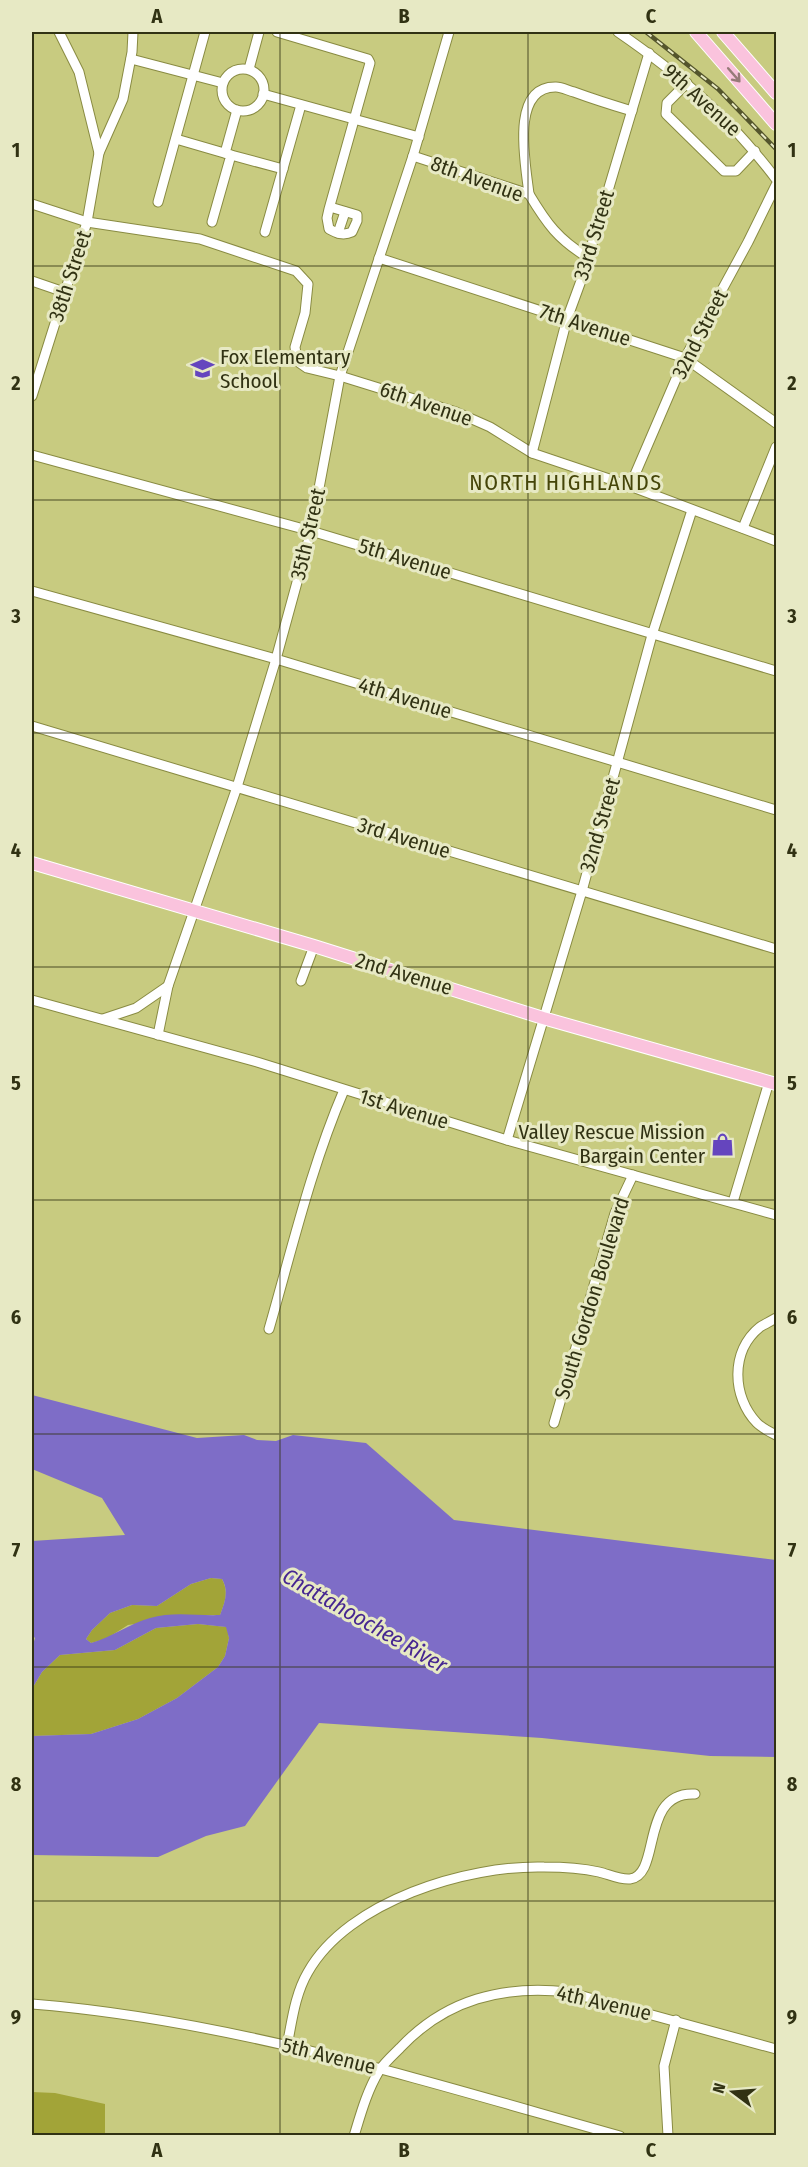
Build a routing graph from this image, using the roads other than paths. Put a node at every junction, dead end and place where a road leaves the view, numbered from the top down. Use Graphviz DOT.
graph roads {
  1 [pos="59,32"];
  2 [pos="133,32"];
  3 [pos="205,32"];
  4 [pos="259,32"];
  5 [pos="277,32"];
  6 [pos="449,32"];
  7 [pos="618,32"];
  8 [pos="696,32"];
  9 [pos="723,32"];
  10 [pos="649,53"];
  11 [pos="131,59"];
  12 [pos="249,69"];
  13 [pos="193,75"];
  14 [pos="223,83"];
  15 [pos="687,83"];
  16 [pos="777,93"];
  17 [pos="263,94"];
  18 [pos="301,105"];
  19 [pos="237,110"];
  20 [pos="632,111"];
  21 [pos="355,120"];
  22 [pos="777,124"];
  23 [pos="419,137"];
  24 [pos="176,139"];
  25 [pos="755,151"];
  26 [pos="99,153"];
  27 [pos="228,154"];
  28 [pos="413,156"];
  29 [pos="283,169"];
  30 [pos="777,179"];
  31 [pos="777,185"];
  32 [pos="529,194"];
  33 [pos="158,202"];
  34 [pos="32,204"];
  35 [pos="330,207"];
  36 [pos="345,212"];
  37 [pos="87,222"];
  38 [pos="212,222"];
  39 [pos="265,232"];
  40 [pos="338,233"];
  41 [pos="587,257"];
  42 [pos="379,258"];
  43 [pos="32,281"];
  44 [pos="64,292"];
  45 [pos="567,319"];
  46 [pos="685,358"];
  47 [pos="340,376"];
  48 [pos="32,396"];
  49 [pos="777,423"];
  50 [pos="777,447"];
  51 [pos="531,453"];
  52 [pos="32,455"];
  53 [pos="630,486"];
  54 [pos="692,510"];
  55 [pos="743,528"];
  56 [pos="311,531"];
  57 [pos="777,541"];
  58 [pos="32,591"];
  59 [pos="652,635"];
  60 [pos="276,659"];
  61 [pos="777,671"];
  62 [pos="32,726"];
  63 [pos="618,764"];
  64 [pos="237,788"];
  65 [pos="777,810"];
  66 [pos="32,863"];
  67 [pos="582,891"];
  68 [pos="195,912"];
  69 [pos="314,946"];
  70 [pos="777,949"];
  71 [pos="301,981"];
  72 [pos="168,986"];
  73 [pos="32,1000"];
  74 [pos="543,1018"];
  75 [pos="101,1020"];
  76 [pos="158,1035"];
  77 [pos="773,1083"];
  78 [pos="344,1090"];
  79 [pos="507,1140"];
  80 [pos="633,1175"];
  81 [pos="733,1202"];
  82 [pos="777,1215"];
  83 [pos="777,1318"];
  84 [pos="269,1329"];
  85 [pos="554,1423"];
  86 [pos="777,1435"];
  87 [pos="695,1794"];
  88 [pos="32,2004"];
  89 [pos="676,2020"];
  90 [pos="286,2046"];
  91 [pos="777,2049"];
  92 [pos="380,2069"];
  93 [pos="354,2136"];
  94 [pos="620,2136"];
  95 [pos="668,2136"];
  1 -- 26 [label="street"];
  2 -- 11 [label="street"];
  3 -- 13 [label="street"];
  4 -- 12 [label="street"];
  5 -- 21 [label="street"];
  6 -- 23 [label="street, 35th Street"];
  7 -- 10 [label="street, 9th Avenue"];
  8 -- 22 [label="main road, one-way"];
  9 -- 16 [label="main road"];
  10 -- 15 [label="street, 9th Avenue"];
  10 -- 20 [label="street, 33rd Street"];
  11 -- 13 [label="street"];
  11 -- 26 [label="street"];
  12 -- 14 [label="street"];
  12 -- 17 [label="street"];
  13 -- 14 [label="street"];
  13 -- 24 [label="street"];
  14 -- 19 [label="street"];
  15 -- 25 [label="street, 9th Avenue"];
  15 -- 25 [label="street"];
  17 -- 18 [label="street"];
  17 -- 19 [label="street"];
  18 -- 21 [label="street"];
  18 -- 29 [label="street"];
  19 -- 27 [label="street"];
  20 -- 32 [label="street"];
  20 -- 41 [label="street, 33rd Street"];
  21 -- 23 [label="street"];
  21 -- 35 [label="street"];
  23 -- 28 [label="street, 35th Street"];
  24 -- 27 [label="street"];
  24 -- 33 [label="street"];
  25 -- 30 [label="street, 9th Avenue"];
  26 -- 37 [label="street, 38th Street"];
  27 -- 29 [label="street"];
  27 -- 38 [label="street"];
  28 -- 32 [label="street, 8th Avenue"];
  28 -- 42 [label="street, 35th Street"];
  29 -- 39 [label="street"];
  31 -- 46 [label="street, 32nd Street"];
  32 -- 41 [label="street, 8th Avenue"];
  34 -- 37 [label="street"];
  35 -- 36 [label="street"];
  35 -- 40 [label="street"];
  36 -- 40 [label="street"];
  36 -- 40 [label="street"];
  37 -- 44 [label="street, 38th Street"];
  37 -- 47 [label="street, 6th Avenue"];
  41 -- 45 [label="street, 33rd Street"];
  42 -- 45 [label="street, 7th Avenue"];
  42 -- 47 [label="street, 35th Street"];
  43 -- 44 [label="street"];
  44 -- 48 [label="street, 38th Street"];
  45 -- 46 [label="street, 7th Avenue"];
  45 -- 51 [label="street, 33rd Street"];
  46 -- 49 [label="street, 7th Avenue"];
  46 -- 53 [label="street, 32nd Street"];
  47 -- 51 [label="street, 6th Avenue"];
  47 -- 56 [label="street, 35th Street"];
  50 -- 55 [label="street"];
  51 -- 53 [label="street, 6th Avenue"];
  52 -- 56 [label="street, 5th Avenue"];
  53 -- 54 [label="street, 6th Avenue"];
  54 -- 55 [label="street, 6th Avenue"];
  54 -- 59 [label="street, 32nd Street"];
  55 -- 57 [label="street, 6th Avenue"];
  56 -- 59 [label="street, 5th Avenue"];
  56 -- 60 [label="street, 35th Street"];
  58 -- 60 [label="street, 4th Avenue"];
  59 -- 61 [label="street, 5th Avenue"];
  59 -- 63 [label="street, 32nd Street"];
  60 -- 63 [label="street, 4th Avenue"];
  60 -- 64 [label="street, 35th Street"];
  62 -- 64 [label="street, 3rd Avenue"];
  63 -- 65 [label="street, 4th Avenue"];
  63 -- 67 [label="street, 32nd Street"];
  64 -- 67 [label="street, 3rd Avenue"];
  64 -- 68 [label="street, 35th Street"];
  66 -- 68 [label="main road, 2nd Avenue"];
  67 -- 70 [label="street, 3rd Avenue"];
  67 -- 74 [label="street, 32nd Street"];
  68 -- 69 [label="main road, 2nd Avenue"];
  68 -- 72 [label="street, 35th Street"];
  69 -- 71 [label="street"];
  69 -- 74 [label="main road, 2nd Avenue"];
  72 -- 75 [label="street"];
  72 -- 76 [label="street, 35th Street"];
  73 -- 75 [label="street, 1st Avenue"];
  74 -- 77 [label="main road, 2nd Avenue"];
  74 -- 79 [label="street, 32nd Street"];
  75 -- 76 [label="street, 1st Avenue"];
  76 -- 78 [label="street, 1st Avenue"];
  77 -- 81 [label="street"];
  78 -- 79 [label="street, 1st Avenue"];
  78 -- 84 [label="street"];
  79 -- 80 [label="street, 1st Avenue"];
  80 -- 81 [label="street, 1st Avenue"];
  80 -- 85 [label="street, South Gordon Boulevard"];
  81 -- 82 [label="street, 1st Avenue"];
  83 -- 86 [label="street"];
  87 -- 90 [label="street"];
  88 -- 90 [label="street, 5th Avenue"];
  89 -- 91 [label="street, 4th Avenue"];
  89 -- 92 [label="street, 4th Avenue"];
  89 -- 95 [label="street"];
  90 -- 92 [label="street, 5th Avenue"];
  92 -- 93 [label="street, 4th Avenue"];
  92 -- 94 [label="street, 5th Avenue"];
}
